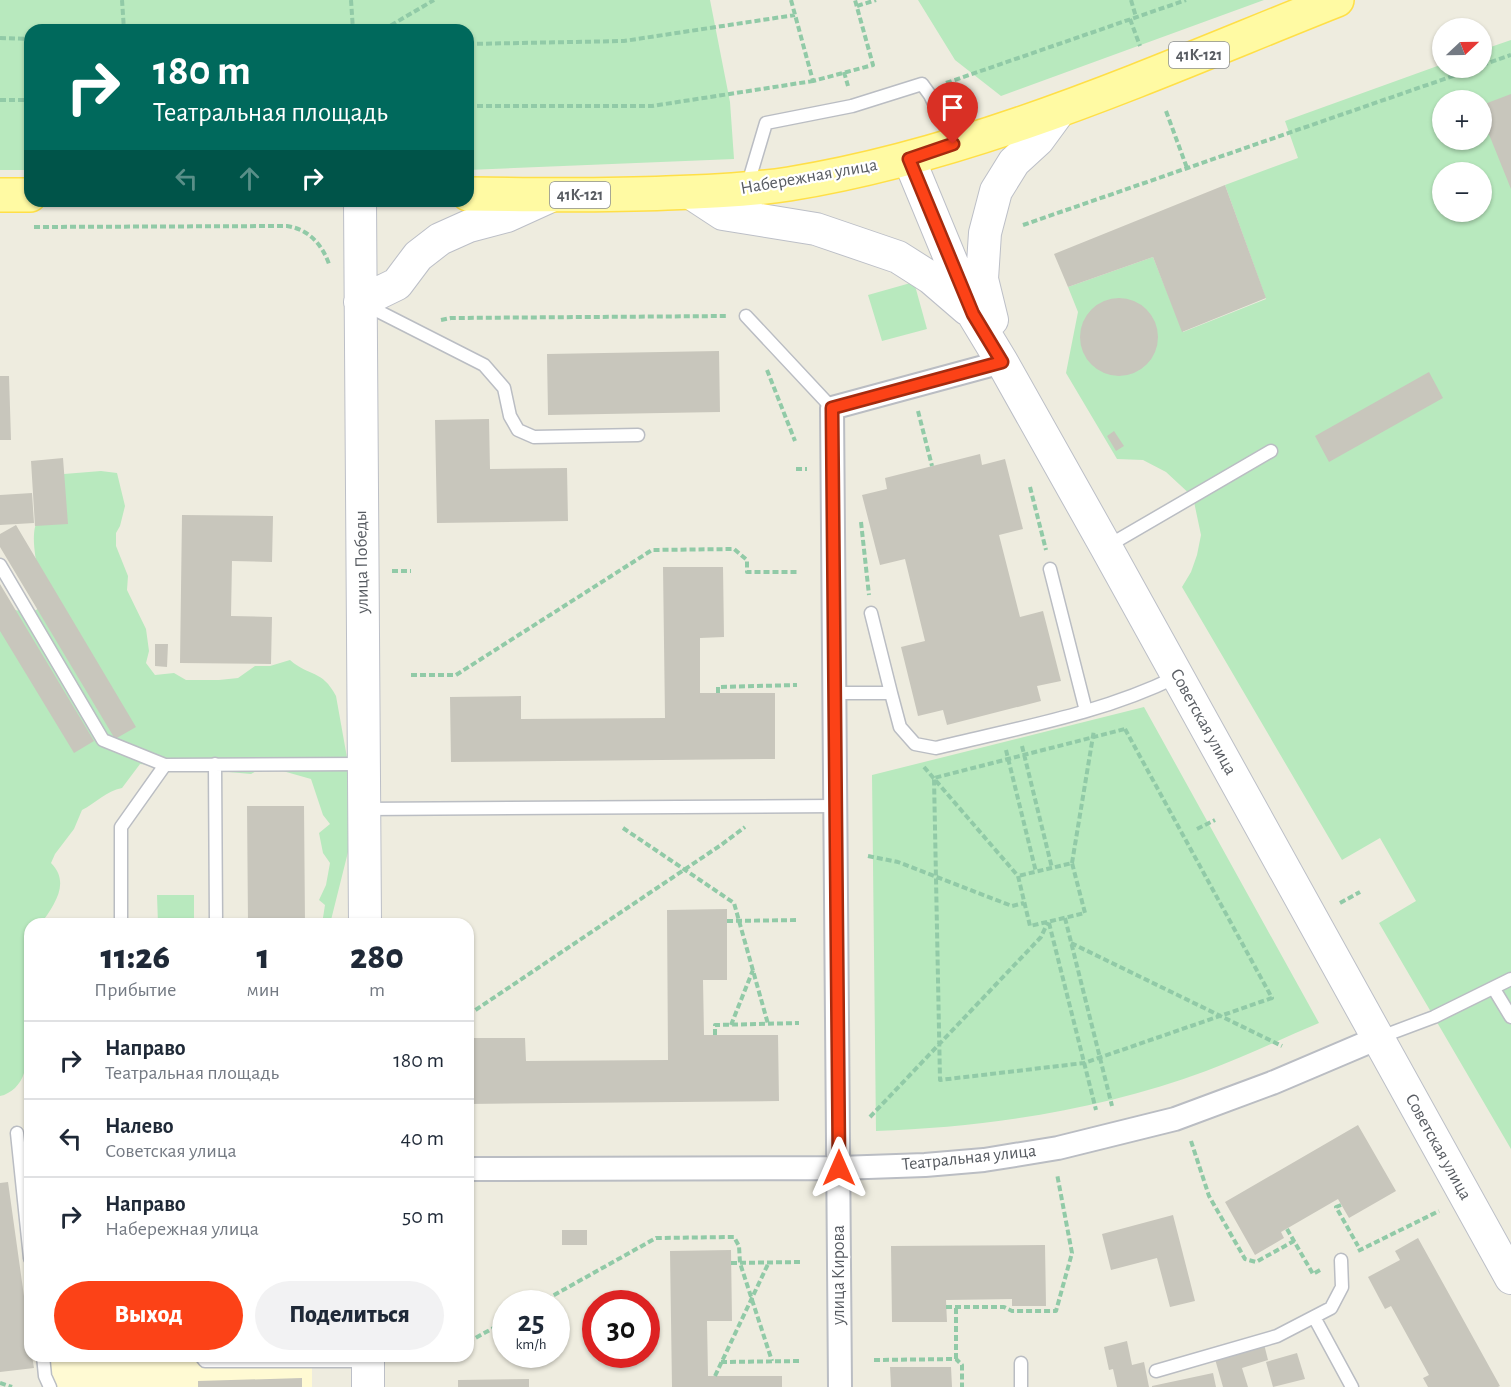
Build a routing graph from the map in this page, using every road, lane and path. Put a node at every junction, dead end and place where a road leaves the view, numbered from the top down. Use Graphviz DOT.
graph roads {
  1 [pos="122,0"];
  2 [pos="351,0"];
  3 [pos="434,0"];
  4 [pos="791,0"];
  5 [pos="855,0"];
  6 [pos="876,0"];
  7 [pos="1131,0"];
  8 [pos="1186,0"];
  9 [pos="1337,0"];
  10 [pos="857,6"];
  11 [pos="795,15"];
  12 [pos="1137,17"];
  13 [pos="1130,19"];
  14 [pos="124,24"];
  15 [pos="353,24"];
  16 [pos="393,24"];
  17 [pos="0,38"];
  18 [pos="24,39"];
  19 [pos="474,44"];
  20 [pos="1140,46"];
  21 [pos="1511,55"];
  22 [pos="1492,62"];
  23 [pos="1447,78"];
  24 [pos="813,81"];
  25 [pos="930,95"];
  26 [pos="0,100"];
  27 [pos="24,100"];
  28 [pos="474,106"];
  29 [pos="1060,110"];
  30 [pos="1166,111"];
  31 [pos="953,144"];
  32 [pos="909,159"];
  33 [pos="1187,168"];
  34 [pos="746,188"];
  35 [pos="691,192"];
  36 [pos="474,194"];
  37 [pos="0,195"];
  38 [pos="24,195"];
  39 [pos="551,196"];
  40 [pos="360,207"];
  41 [pos="1023,225"];
  42 [pos="24,227"];
  43 [pos="330,267"];
  44 [pos="360,302"];
  45 [pos="973,314"];
  46 [pos="746,316"];
  47 [pos="411,328"];
  48 [pos="1002,362"];
  49 [pos="766,368"];
  50 [pos="832,408"];
  51 [pos="920,417"];
  52 [pos="638,435"];
  53 [pos="795,441"];
  54 [pos="1271,451"];
  55 [pos="932,466"];
  56 [pos="1030,487"];
  57 [pos="861,518"];
  58 [pos="1106,548"];
  59 [pos="0,565"];
  60 [pos="1050,569"];
  61 [pos="411,571"];
  62 [pos="385,572"];
  63 [pos="797,572"];
  64 [pos="871,613"];
  65 [pos="411,675"];
  66 [pos="1178,676"];
  67 [pos="797,685"];
  68 [pos="718,693"];
  69 [pos="835,693"];
  70 [pos="891,693"];
  71 [pos="1092,710"];
  72 [pos="900,727"];
  73 [pos="1017,728"];
  74 [pos="1001,732"];
  75 [pos="1093,738"];
  76 [pos="1024,755"];
  77 [pos="1008,759"];
  78 [pos="215,764"];
  79 [pos="364,764"];
  80 [pos="165,765"];
  81 [pos="934,778"];
  82 [pos="836,806"];
  83 [pos="771,807"];
  84 [pos="364,808"];
  85 [pos="592,808"];
  86 [pos="1215,820"];
  87 [pos="1197,830"];
  88 [pos="868,856"];
  89 [pos="1072,863"];
  90 [pos="1052,868"];
  91 [pos="685,869"];
  92 [pos="1036,872"];
  93 [pos="1018,876"];
  94 [pos="936,877"];
  95 [pos="1360,892"];
  96 [pos="1024,903"];
  97 [pos="1340,903"];
  98 [pos="121,918"];
  99 [pos="216,918"];
  100 [pos="365,918"];
  101 [pos="1065,918"];
  102 [pos="799,920"];
  103 [pos="727,921"];
  104 [pos="739,921"];
  105 [pos="1048,922"];
  106 [pos="1071,942"];
  107 [pos="753,969"];
  108 [pos="1511,980"];
  109 [pos="1494,989"];
  110 [pos="474,1011"];
  111 [pos="1220,1016"];
  112 [pos="1511,1017"];
  113 [pos="799,1023"];
  114 [pos="768,1024"];
  115 [pos="730,1025"];
  116 [pos="715,1035"];
  117 [pos="1378,1038"];
  118 [pos="939,1044"];
  119 [pos="1282,1046"];
  120 [pos="1100,1057"];
  121 [pos="1084,1063"];
  122 [pos="1112,1106"];
  123 [pos="1096,1110"];
  124 [pos="870,1117"];
  125 [pos="17,1133"];
  126 [pos="1191,1141"];
  127 [pos="839,1168"];
  128 [pos="474,1169"];
  129 [pos="1057,1174"];
  130 [pos="24,1200"];
  131 [pos="1341,1204"];
  132 [pos="1294,1241"];
  133 [pos="1360,1250"];
  134 [pos="1341,1260"];
  135 [pos="769,1262"];
  136 [pos="801,1262"];
  137 [pos="731,1263"];
  138 [pos="740,1263"];
  139 [pos="1511,1278"];
  140 [pos="563,1290"];
  141 [pos="751,1299"];
  142 [pos="946,1307"];
  143 [pos="956,1307"];
  144 [pos="1314,1317"];
  145 [pos="492,1329"];
  146 [pos="474,1339"];
  147 [pos="956,1359"];
  148 [pos="874,1360"];
  149 [pos="772,1361"];
  150 [pos="802,1361"];
  151 [pos="44,1362"];
  152 [pos="228,1362"];
  153 [pos="721,1362"];
  154 [pos="1021,1363"];
  155 [pos="368,1368"];
  156 [pos="1156,1371"];
  157 [pos="715,1376"];
  158 [pos="0,1383"];
  159 [pos="12,1387"];
  160 [pos="50,1387"];
  161 [pos="840,1387"];
  162 [pos="962,1387"];
  163 [pos="1021,1387"];
  164 [pos="1352,1387"];
  1 -- 14 [label="path"];
  2 -- 15 [label="path"];
  3 -- 16 [label="path"];
  4 -- 11 [label="path"];
  5 -- 10 [label="path"];
  6 -- 10 [label="path"];
  7 -- 12 [label="path"];
  8 -- 12 [label="path"];
  9 -- 29 [label="main road, Набережная улица / 41К-121"];
  10 -- 24 [label="path"];
  11 -- 19 [label="path"];
  11 -- 24 [label="path"];
  12 -- 13 [label="path"];
  13 -- 20 [label="path"];
  13 -- 25 [label="path"];
  17 -- 18 [label="path"];
  21 -- 22 [label="path"];
  23 -- 33 [label="path"];
  24 -- 28 [label="path"];
  25 -- 31 [label="lane"];
  25 -- 34 [label="lane"];
  26 -- 27 [label="path"];
  29 -- 31 [label="main road, Набережная улица / 41К-121"];
  29 -- 48 [label="street"];
  30 -- 33 [label="path"];
  31 -- 32 [label="main road, Набережная улица / 41К-121"];
  32 -- 34 [label="main road, Набережная улица / 41К-121"];
  32 -- 45 [label="street, Советская улица"];
  33 -- 41 [label="path"];
  34 -- 35 [label="main road, Набережная улица / 41К-121"];
  35 -- 39 [label="main road, Набережная улица / 41К-121"];
  35 -- 45 [label="street"];
  36 -- 39 [label="main road, Набережная улица / 41К-121"];
  37 -- 38 [label="main road"];
  39 -- 44 [label="street"];
  40 -- 44 [label="street, улица Победы"];
  42 -- 43 [label="path"];
  44 -- 47 [label="lane"];
  44 -- 79 [label="street, улица Победы"];
  45 -- 48 [label="street, Советская улица"];
  46 -- 47 [label="path"];
  46 -- 50 [label="lane"];
  47 -- 52 [label="lane"];
  48 -- 50 [label="street"];
  48 -- 58 [label="street, Советская улица"];
  49 -- 53 [label="path"];
  50 -- 69 [label="street, улица Кирова"];
  51 -- 55 [label="path"];
  54 -- 58 [label="lane"];
  56 -- 60 [label="path"];
  57 -- 64 [label="path"];
  58 -- 66 [label="street, Советская улица"];
  59 -- 80 [label="lane"];
  60 -- 71 [label="lane"];
  61 -- 62 [label="path"];
  63 -- 65 [label="path"];
  64 -- 70 [label="lane"];
  66 -- 71 [label="lane"];
  66 -- 117 [label="street, Советская улица"];
  67 -- 68 [label="path"];
  69 -- 70 [label="lane"];
  69 -- 82 [label="street, улица Кирова"];
  70 -- 72 [label="lane"];
  71 -- 73 [label="lane"];
  71 -- 75 [label="path"];
  72 -- 74 [label="lane"];
  72 -- 81 [label="path"];
  73 -- 74 [label="lane"];
  73 -- 76 [label="path"];
  74 -- 77 [label="path"];
  75 -- 76 [label="path"];
  75 -- 89 [label="path"];
  75 -- 111 [label="path"];
  76 -- 77 [label="path"];
  76 -- 90 [label="path"];
  77 -- 81 [label="path"];
  77 -- 92 [label="path"];
  78 -- 79 [label="lane"];
  78 -- 80 [label="lane"];
  78 -- 99 [label="lane"];
  79 -- 84 [label="street, улица Победы"];
  80 -- 98 [label="lane"];
  81 -- 93 [label="path"];
  81 -- 94 [label="path"];
  82 -- 83 [label="lane"];
  82 -- 127 [label="street, улица Кирова"];
  83 -- 85 [label="lane"];
  83 -- 91 [label="path"];
  84 -- 85 [label="lane"];
  84 -- 100 [label="street, улица Победы"];
  85 -- 91 [label="path"];
  86 -- 87 [label="path"];
  88 -- 94 [label="path"];
  89 -- 90 [label="path"];
  89 -- 101 [label="path"];
  90 -- 92 [label="path"];
  91 -- 104 [label="path"];
  91 -- 110 [label="path"];
  92 -- 93 [label="path"];
  93 -- 96 [label="path"];
  94 -- 96 [label="path"];
  94 -- 118 [label="path"];
  95 -- 97 [label="path"];
  96 -- 105 [label="path"];
  101 -- 105 [label="path"];
  101 -- 106 [label="path"];
  102 -- 104 [label="path"];
  103 -- 104 [label="path"];
  104 -- 107 [label="path"];
  105 -- 118 [label="path"];
  105 -- 121 [label="path"];
  106 -- 111 [label="path"];
  106 -- 120 [label="path"];
  107 -- 114 [label="path"];
  107 -- 115 [label="path"];
  108 -- 109 [label="lane"];
  109 -- 112 [label="lane"];
  109 -- 117 [label="lane"];
  111 -- 119 [label="path"];
  111 -- 120 [label="path"];
  113 -- 114 [label="path"];
  114 -- 115 [label="path"];
  115 -- 116 [label="path"];
  117 -- 127 [label="street, Театральная улица"];
  117 -- 139 [label="street, Советская улица"];
  118 -- 121 [label="path"];
  118 -- 124 [label="path"];
  120 -- 121 [label="path"];
  120 -- 122 [label="path"];
  121 -- 123 [label="path"];
  125 -- 130 [label="lane"];
  126 -- 132 [label="path"];
  127 -- 128 [label="street, Театральная улица"];
  127 -- 161 [label="street, улица Кирова"];
  129 -- 143 [label="path"];
  131 -- 133 [label="path"];
  134 -- 144 [label="lane"];
  135 -- 136 [label="path"];
  135 -- 138 [label="path"];
  135 -- 141 [label="path"];
  137 -- 138 [label="path"];
  138 -- 140 [label="path"];
  138 -- 141 [label="path"];
  141 -- 149 [label="path"];
  141 -- 153 [label="path"];
  142 -- 143 [label="path"];
  143 -- 147 [label="path"];
  144 -- 156 [label="lane"];
  144 -- 164 [label="lane"];
  145 -- 146 [label="path"];
  147 -- 148 [label="path"];
  147 -- 162 [label="path"];
  149 -- 150 [label="path"];
  149 -- 153 [label="path"];
  151 -- 160 [label="lane"];
  152 -- 155 [label="lane"];
  153 -- 157 [label="path"];
  154 -- 163 [label="lane"];
  158 -- 159 [label="path"];
}
